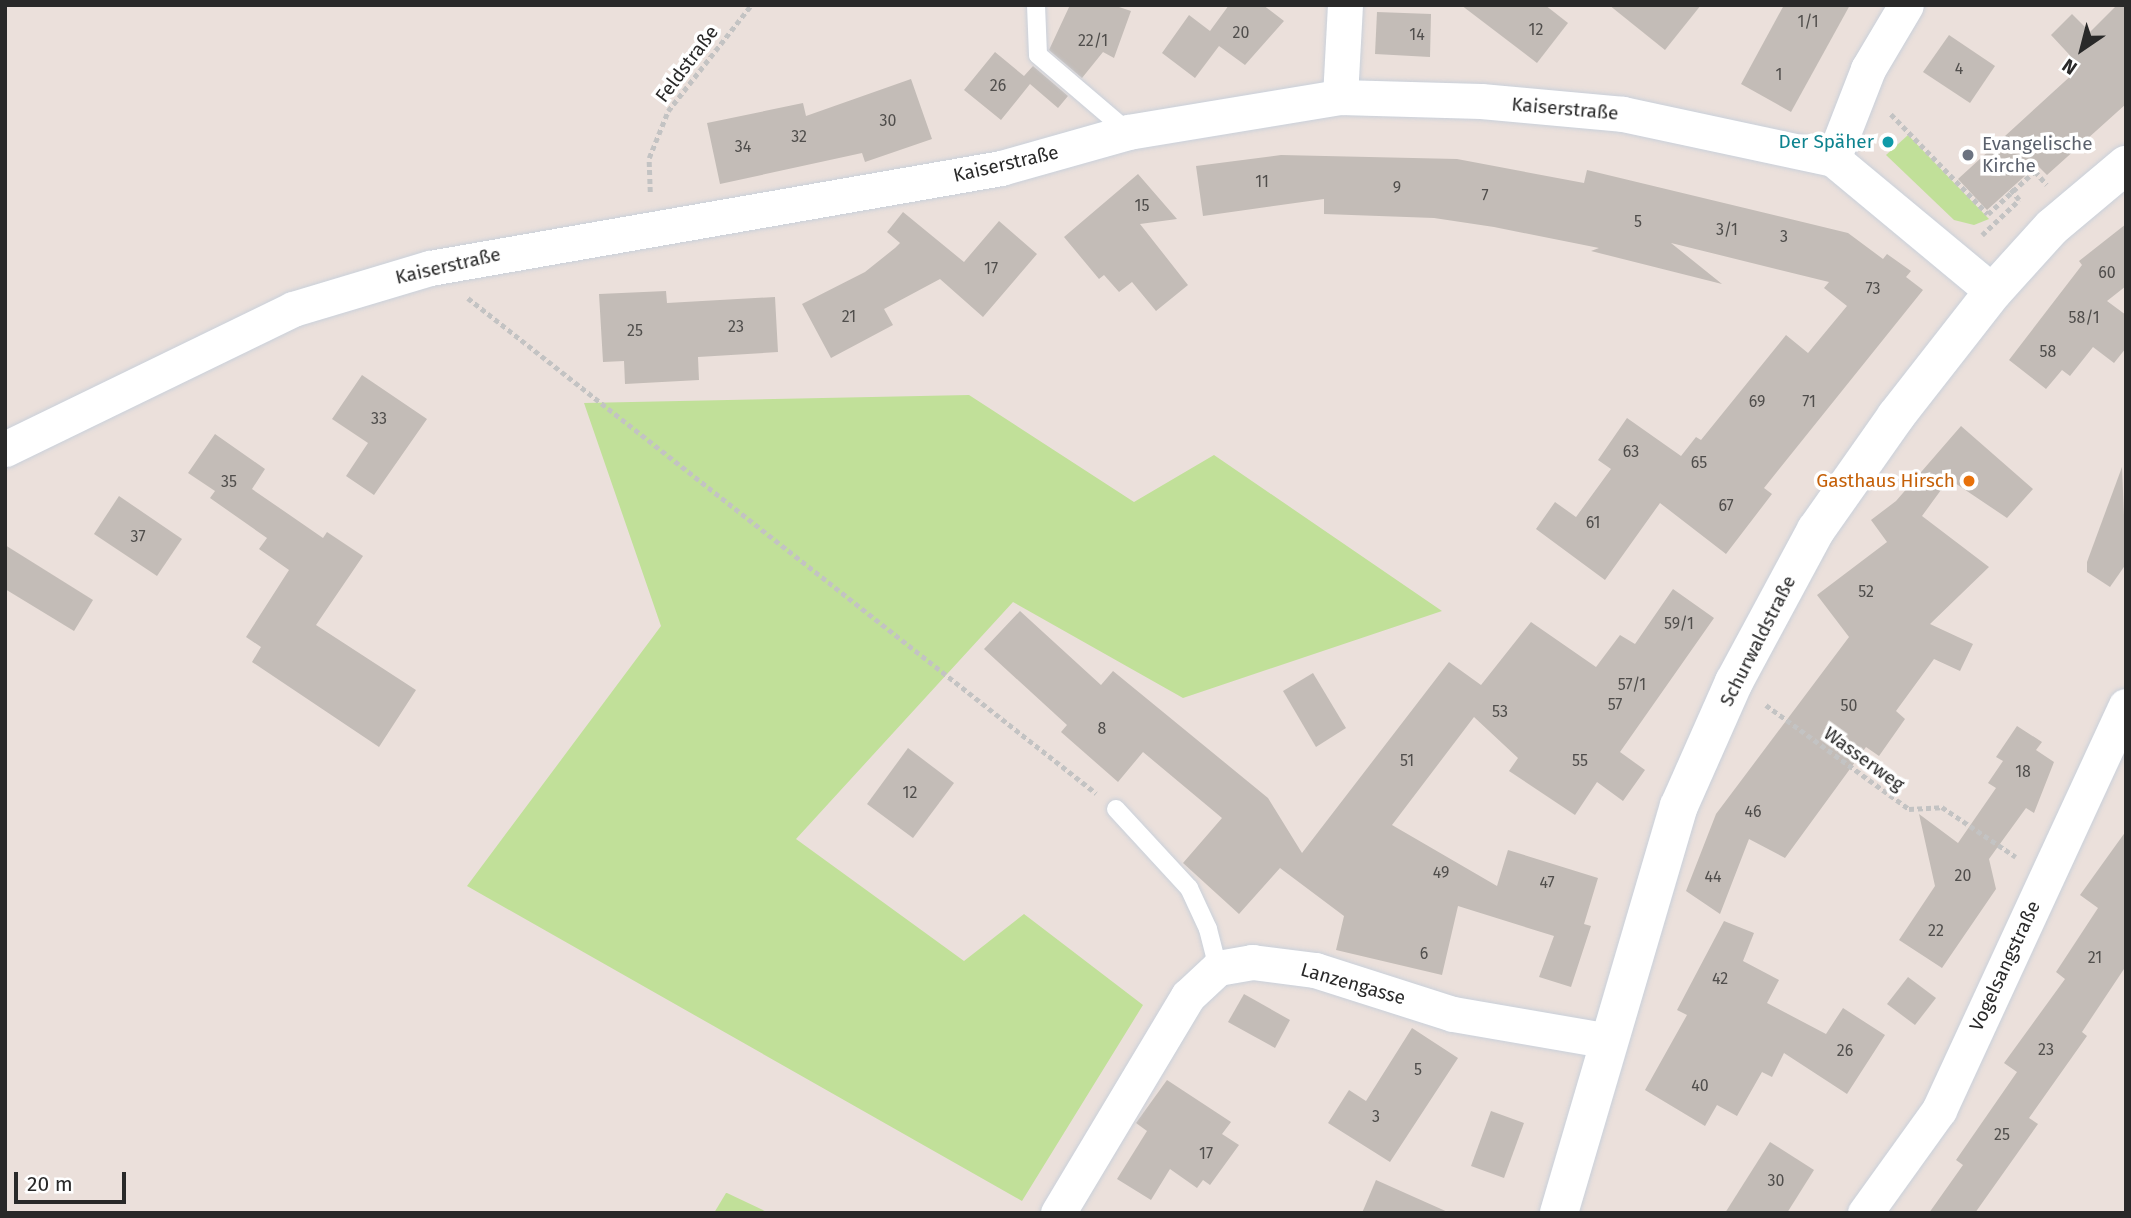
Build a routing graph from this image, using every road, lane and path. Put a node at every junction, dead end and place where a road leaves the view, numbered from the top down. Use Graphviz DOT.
graph roads {
  1 [pos="751,5"];
  2 [pos="1036,5"];
  3 [pos="1345,5"];
  4 [pos="1906,5"];
  5 [pos="1861,87"];
  6 [pos="1339,97"];
  7 [pos="1128,132"];
  8 [pos="1833,159"];
  9 [pos="2126,165"];
  10 [pos="2046,183"];
  11 [pos="2011,191"];
  12 [pos="1997,221"];
  13 [pos="651,227"];
  14 [pos="430,268"];
  15 [pos="1993,292"];
  16 [pos="5,449"];
  17 [pos="1734,682"];
  18 [pos="2126,706"];
  19 [pos="1116,809"];
  20 [pos="2020,859"];
  21 [pos="1218,968"];
  22 [pos="1610,1041"];
  23 [pos="1058,1213"];
  24 [pos="1559,1213"];
  25 [pos="1865,1213"];
  1 -- 13 [label="path, Feldstraße"];
  2 -- 7 [label="lane"];
  3 -- 6 [label="street"];
  4 -- 5 [label="street"];
  5 -- 8 [label="street"];
  5 -- 11 [label="path"];
  6 -- 7 [label="street, Kaiserstraße"];
  6 -- 8 [label="street, Kaiserstraße"];
  7 -- 13 [label="street, Kaiserstraße"];
  8 -- 15 [label="street, Kaiserstraße"];
  9 -- 15 [label="main road, Schurwaldstraße"];
  10 -- 11 [label="path"];
  11 -- 12 [label="path"];
  13 -- 14 [label="street, Kaiserstraße"];
  14 -- 16 [label="street, Kaiserstraße"];
  14 -- 19 [label="path"];
  15 -- 17 [label="main road, Schurwaldstraße"];
  17 -- 20 [label="path, Wasserweg"];
  17 -- 22 [label="main road, Schurwaldstraße"];
  18 -- 25 [label="street, Vogelsangstraße"];
  19 -- 21 [label="lane"];
  21 -- 22 [label="street, Lanzengasse"];
  21 -- 23 [label="street"];
  22 -- 24 [label="main road, Schurwaldstraße"];
}
